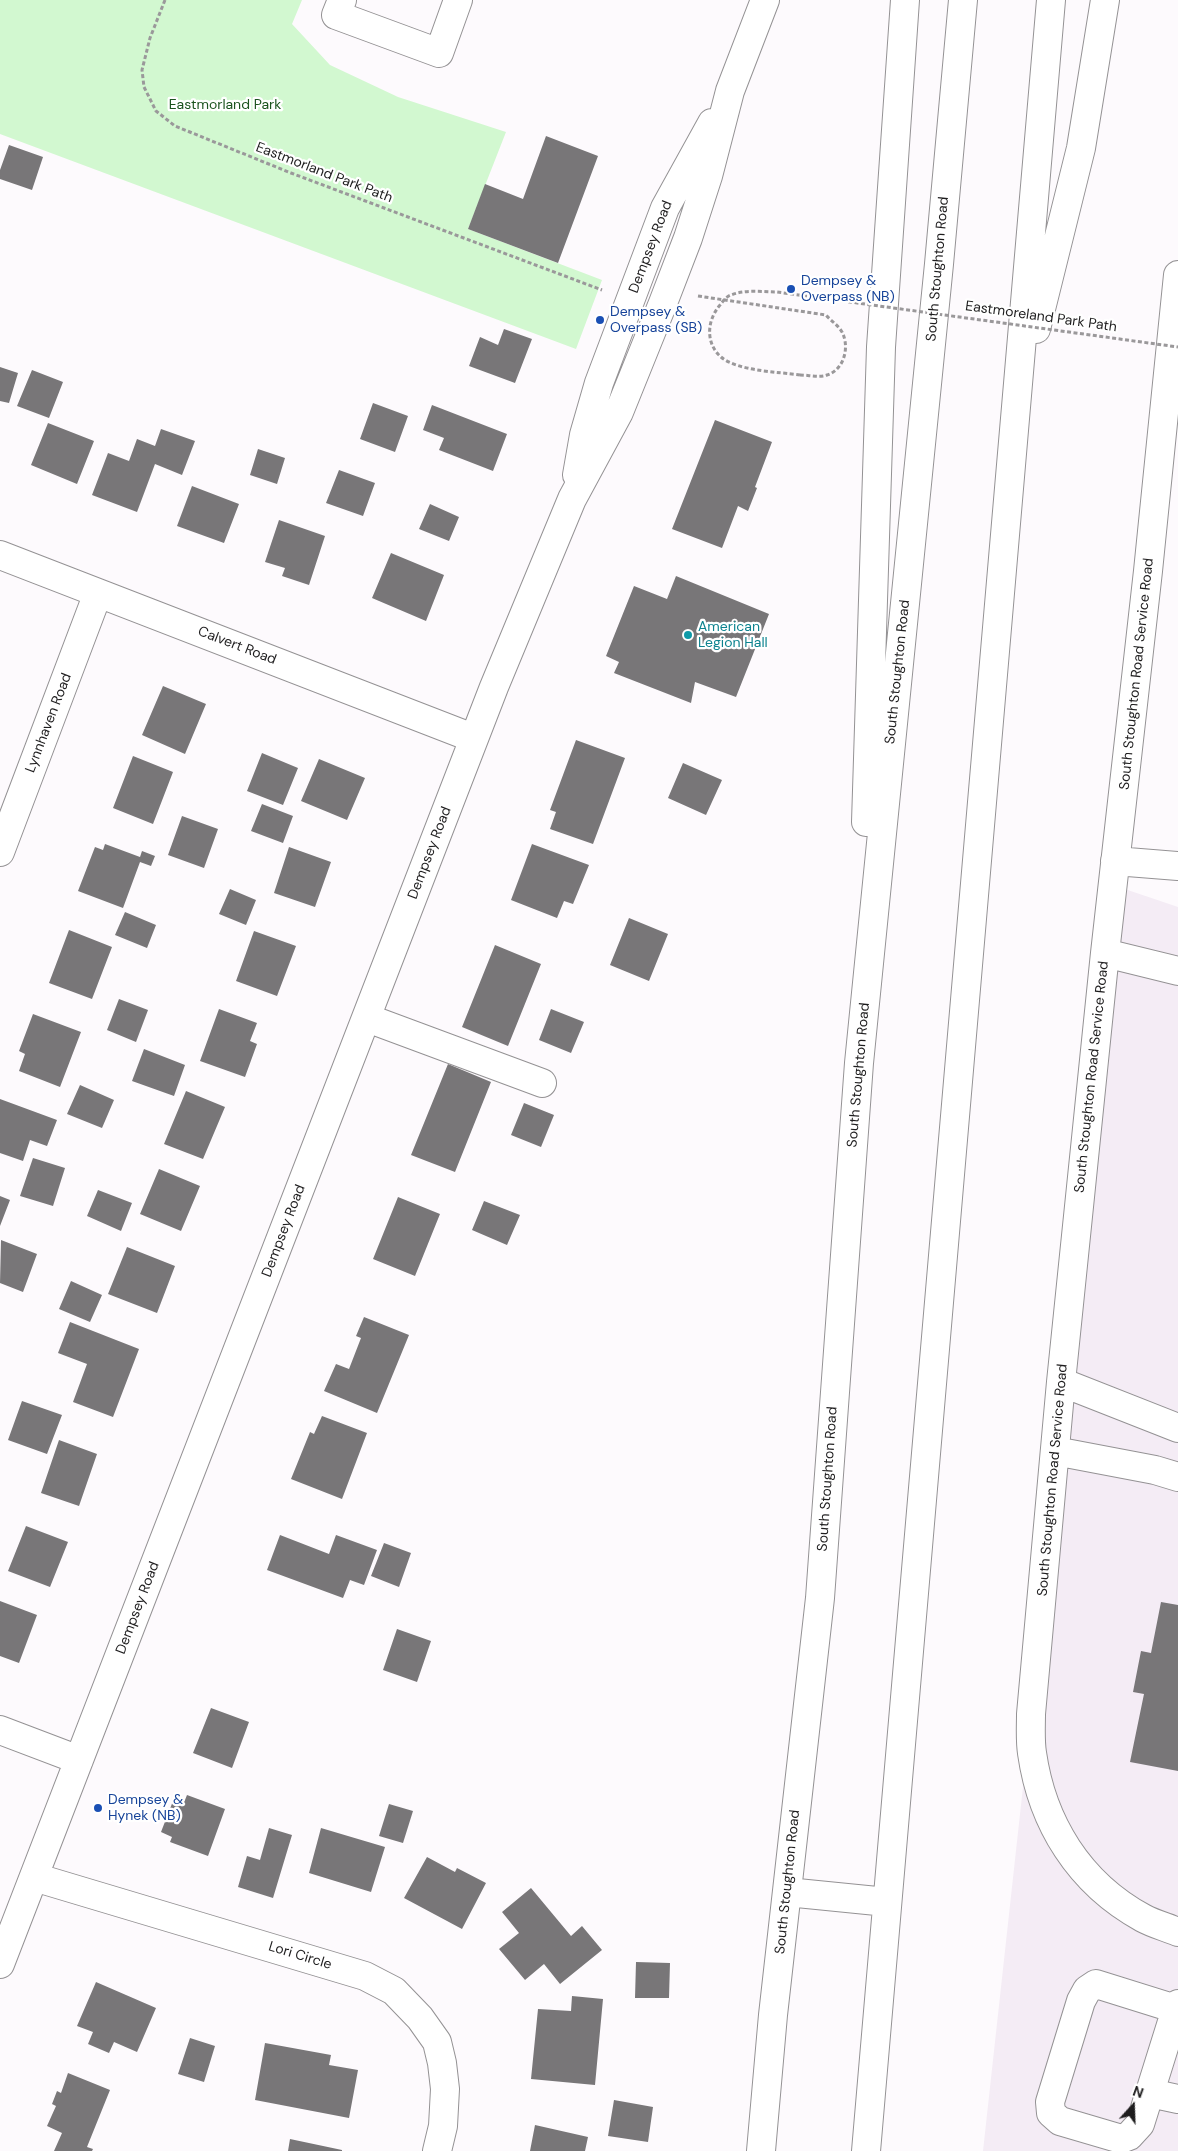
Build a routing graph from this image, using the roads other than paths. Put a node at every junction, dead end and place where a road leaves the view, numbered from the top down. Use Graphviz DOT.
graph roads {
  1 [pos="342,0"];
  2 [pos="458,0"];
  3 [pos="765,0"];
  4 [pos="905,0"];
  5 [pos="963,0"];
  6 [pos="1050,0"];
  7 [pos="1105,0"];
  8 [pos="1177,291"];
  9 [pos="1017,408"];
  10 [pos="0,555"];
  11 [pos="98,593"];
  12 [pos="474,738"];
  13 [pos="0,852"];
  14 [pos="1115,861"];
  15 [pos="1178,866"];
  16 [pos="1105,953"];
  17 [pos="1178,971"];
  18 [pos="367,1018"];
  19 [pos="859,1063"];
  20 [pos="542,1083"];
  21 [pos="1061,1382"];
  22 [pos="1178,1428"];
  23 [pos="1055,1451"];
  24 [pos="1178,1477"];
  25 [pos="0,1730"];
  26 [pos="79,1760"];
  27 [pos="34,1877"];
  28 [pos="787,1892"];
  29 [pos="888,1902"];
  30 [pos="1178,1932"];
  31 [pos="0,1964"];
  32 [pos="1177,2006"];
  33 [pos="1150,2093"];
  34 [pos="1178,2099"];
  35 [pos="438,2151"];
  36 [pos="762,2151"];
  37 [pos="866,2151"];
  1 -- 2 [label="main road"];
  3 -- 12 [label="main road, Dempsey Road"];
  4 -- 19 [label="main road"];
  5 -- 19 [label="main road, South Stoughton Road"];
  6 -- 9 [label="main road"];
  7 -- 9 [label="main road"];
  8 -- 14 [label="main road, South Stoughton Road Service Road"];
  9 -- 29 [label="main road"];
  10 -- 11 [label="main road, Calvert Road"];
  11 -- 12 [label="main road, Calvert Road"];
  11 -- 13 [label="main road, Lynnhaven Road"];
  12 -- 18 [label="main road, Dempsey Road"];
  14 -- 15 [label="main road"];
  14 -- 16 [label="main road, South Stoughton Road Service Road"];
  16 -- 17 [label="main road"];
  16 -- 21 [label="main road, South Stoughton Road Service Road"];
  18 -- 20 [label="main road"];
  18 -- 26 [label="main road, Dempsey Road"];
  19 -- 28 [label="main road, South Stoughton Road"];
  21 -- 22 [label="main road"];
  21 -- 23 [label="main road, South Stoughton Road Service Road"];
  23 -- 24 [label="main road"];
  23 -- 30 [label="main road, South Stoughton Road Service Road"];
  25 -- 26 [label="main road"];
  26 -- 27 [label="main road, Dempsey Road"];
  27 -- 31 [label="main road, Dempsey Road"];
  27 -- 35 [label="main road, Lori Circle"];
  28 -- 29 [label="main road"];
  28 -- 36 [label="main road, South Stoughton Road"];
  29 -- 37 [label="main road"];
  32 -- 33 [label="main road"];
  32 -- 33 [label="main road"];
  33 -- 34 [label="main road"];
}
